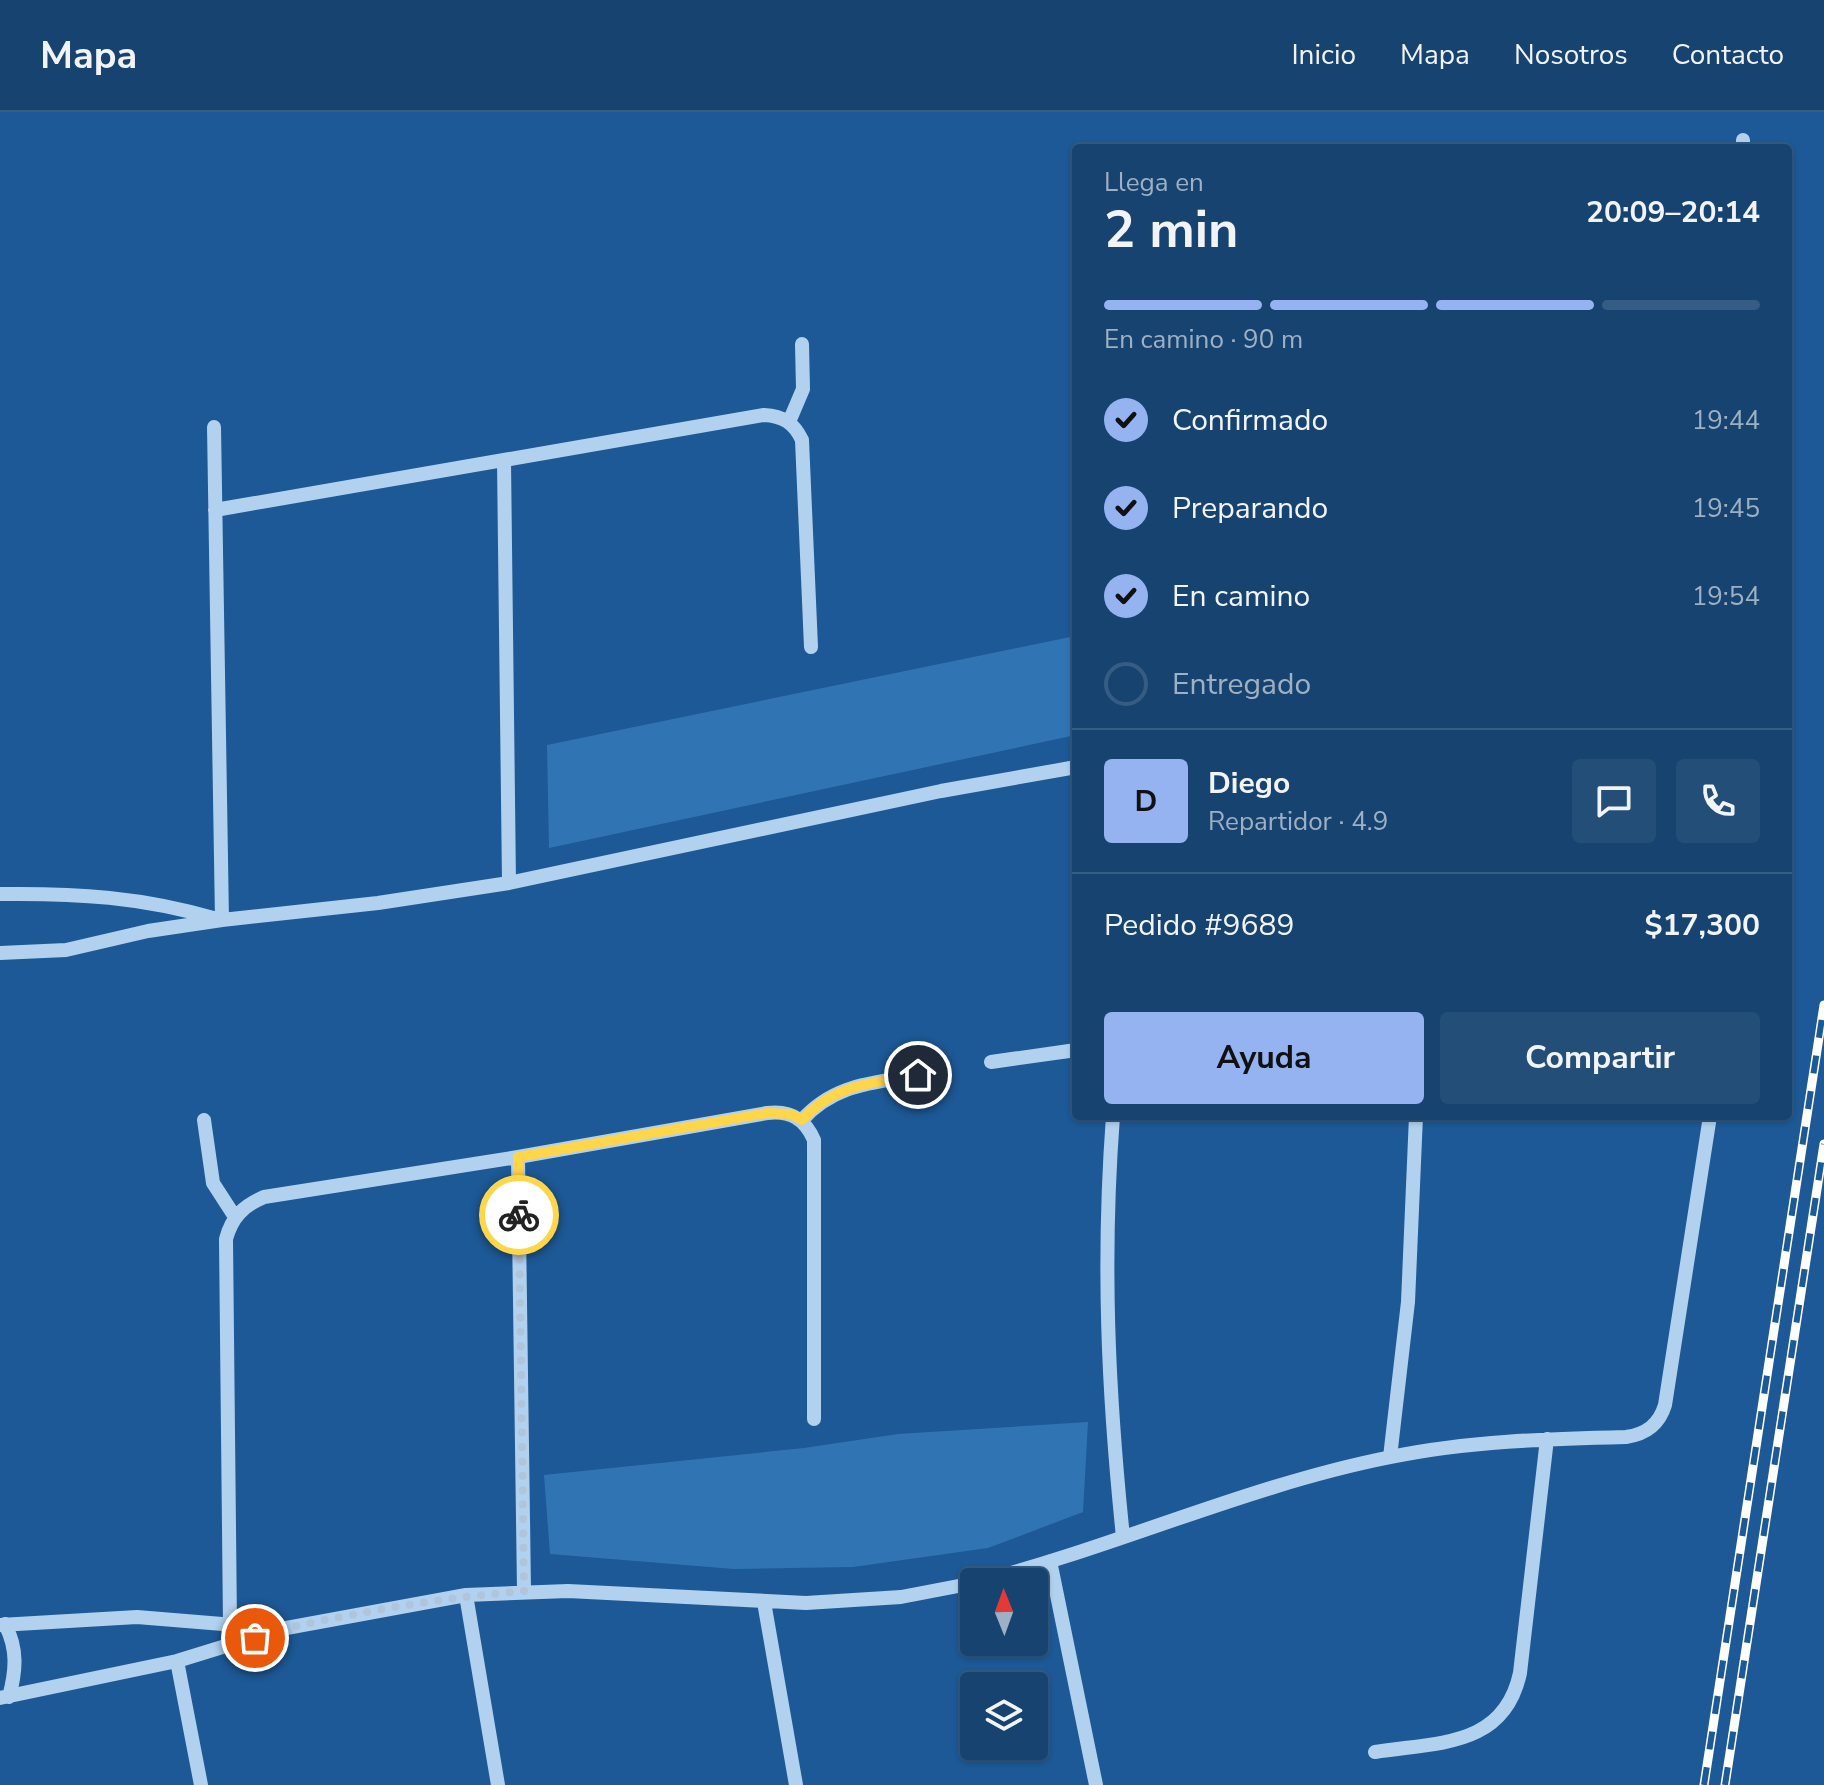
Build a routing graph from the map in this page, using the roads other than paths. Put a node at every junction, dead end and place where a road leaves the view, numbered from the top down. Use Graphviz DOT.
graph roads {
  1 [pos="802,344"];
  2 [pos="789,422"];
  3 [pos="214,427"];
  4 [pos="504,461"];
  5 [pos="215,510"];
  6 [pos="811,647"];
  7 [pos="1072,768"];
  8 [pos="509,883"];
  9 [pos="0,894"];
  10 [pos="222,920"];
  11 [pos="0,953"];
  12 [pos="1072,1051"];
  13 [pos="991,1062"];
  14 [pos="918,1075"];
  15 [pos="204,1120"];
  16 [pos="802,1120"];
  17 [pos="1113,1120"];
  18 [pos="1416,1120"];
  19 [pos="1709,1120"];
  20 [pos="518,1157"];
  21 [pos="235,1217"];
  22 [pos="814,1419"];
  23 [pos="1547,1439"];
  24 [pos="1390,1457"];
  25 [pos="1123,1537"];
  26 [pos="1050,1561"];
  27 [pos="1026,1568"];
  28 [pos="960,1586"];
  29 [pos="524,1591"];
  30 [pos="466,1595"];
  31 [pos="764,1602"];
  32 [pos="2,1625"];
  33 [pos="230,1625"];
  34 [pos="281,1629"];
  35 [pos="177,1661"];
  36 [pos="4,1698"];
  37 [pos="1375,1752"];
  38 [pos="201,1785"];
  39 [pos="498,1785"];
  40 [pos="796,1785"];
  41 [pos="1096,1785"];
  1 -- 2 [label="street"];
  2 -- 4 [label="street"];
  2 -- 6 [label="street"];
  3 -- 5 [label="street"];
  4 -- 5 [label="street"];
  4 -- 8 [label="street"];
  5 -- 10 [label="street"];
  7 -- 8 [label="street"];
  8 -- 10 [label="street"];
  9 -- 10 [label="street"];
  10 -- 11 [label="street"];
  12 -- 13 [label="street"];
  14 -- 16 [label="street"];
  15 -- 21 [label="street"];
  16 -- 20 [label="street"];
  16 -- 22 [label="street"];
  17 -- 25 [label="street"];
  18 -- 24 [label="street"];
  19 -- 23 [label="street"];
  20 -- 21 [label="street"];
  20 -- 29 [label="street"];
  21 -- 33 [label="street"];
  23 -- 24 [label="street"];
  23 -- 37 [label="street"];
  24 -- 25 [label="street"];
  25 -- 26 [label="street"];
  26 -- 27 [label="street"];
  26 -- 41 [label="street"];
  28 -- 31 [label="street"];
  29 -- 30 [label="street"];
  29 -- 31 [label="street"];
  30 -- 34 [label="street"];
  30 -- 39 [label="street"];
  31 -- 40 [label="street"];
  32 -- 33 [label="street"];
  32 -- 36 [label="street"];
  33 -- 34 [label="street"];
  34 -- 35 [label="street"];
  35 -- 36 [label="street"];
  35 -- 38 [label="street"];
}
